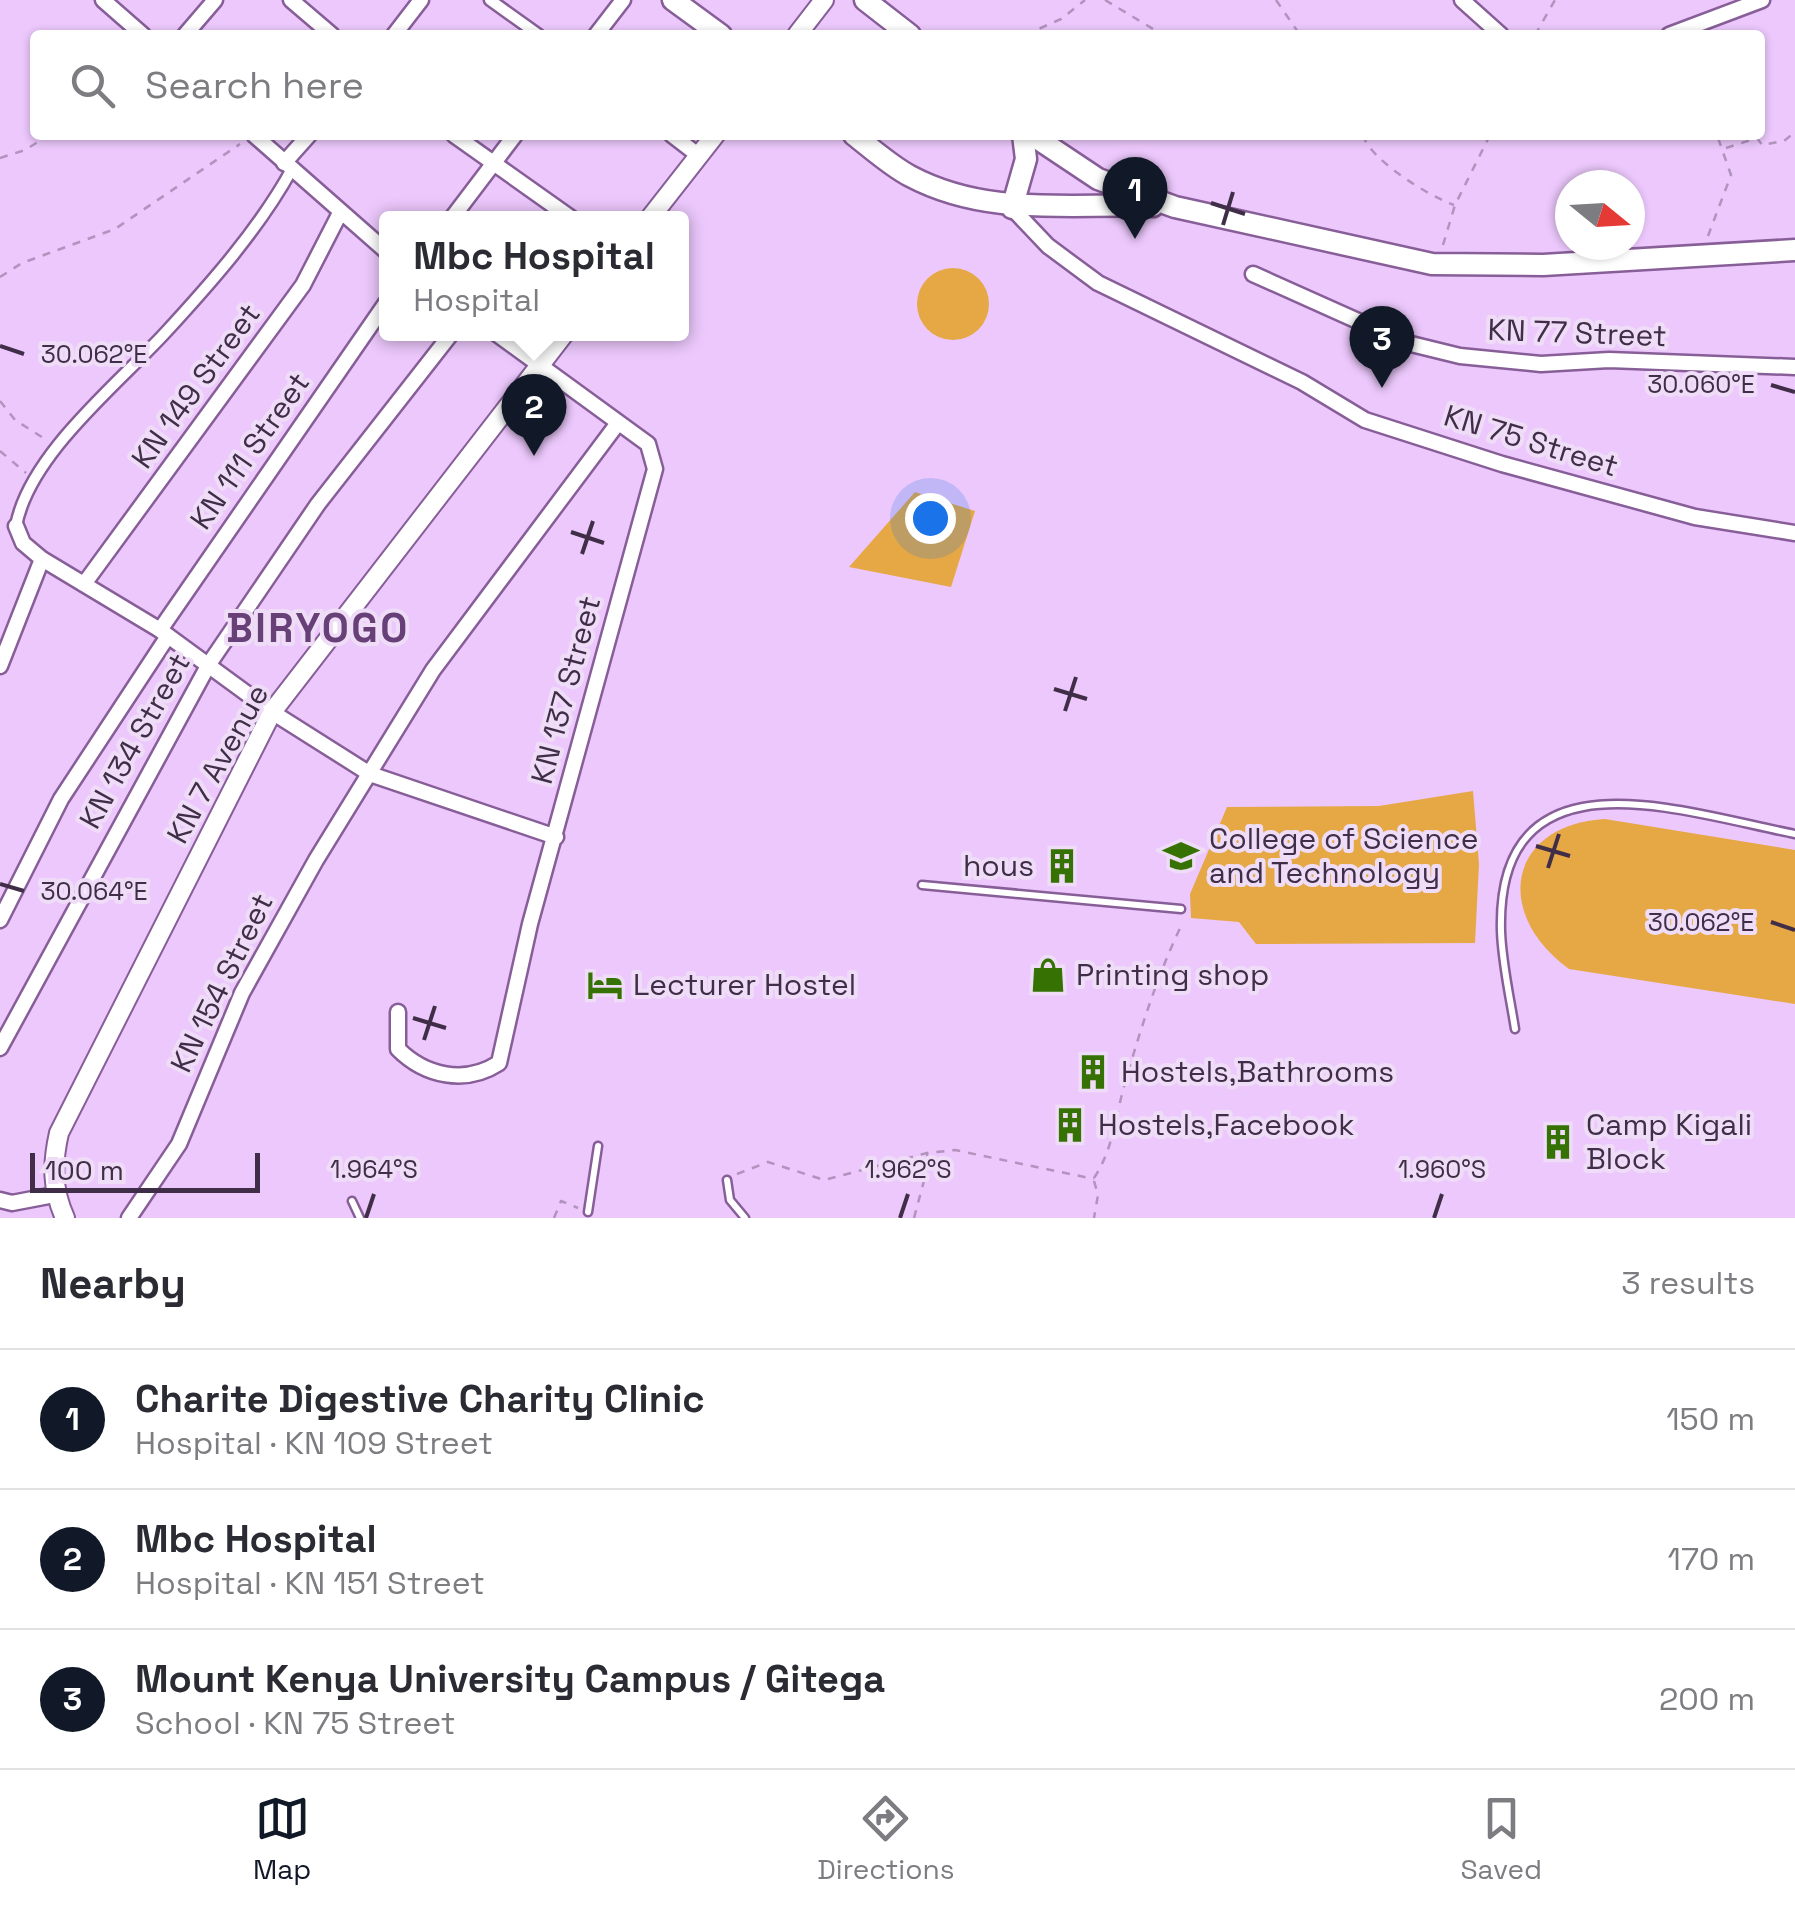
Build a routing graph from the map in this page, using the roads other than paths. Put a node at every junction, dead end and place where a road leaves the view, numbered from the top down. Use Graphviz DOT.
graph roads {
  1 [pos="103,0"];
  2 [pos="215,0"];
  3 [pos="291,0"];
  4 [pos="421,0"];
  5 [pos="490,0"];
  6 [pos="622,0"];
  7 [pos="673,0"];
  8 [pos="824,0"];
  9 [pos="865,0"];
  10 [pos="1462,0"];
  11 [pos="1762,0"];
  12 [pos="136,30"];
  13 [pos="189,30"];
  14 [pos="326,30"];
  15 [pos="398,30"];
  16 [pos="532,30"];
  17 [pos="600,30"];
  18 [pos="714,30"];
  19 [pos="801,30"];
  20 [pos="904,30"];
  21 [pos="1495,30"];
  22 [pos="1682,30"];
  23 [pos="259,140"];
  24 [pos="306,140"];
  25 [pos="460,140"];
  26 [pos="511,140"];
  27 [pos="678,140"];
  28 [pos="710,140"];
  29 [pos="861,140"];
  30 [pos="1024,140"];
  31 [pos="1040,140"];
  32 [pos="698,155"];
  33 [pos="491,164"];
  34 [pos="288,166"];
  35 [pos="1175,207"];
  36 [pos="1012,208"];
  37 [pos="457,211"];
  38 [pos="562,211"];
  39 [pos="655,211"];
  40 [pos="340,213"];
  41 [pos="379,245"];
  42 [pos="1795,250"];
  43 [pos="1253,274"];
  44 [pos="379,314"];
  45 [pos="446,341"];
  46 [pos="506,341"];
  47 [pos="559,341"];
  48 [pos="1795,366"];
  49 [pos="540,367"];
  50 [pos="618,422"];
  51 [pos="16,526"];
  52 [pos="1795,533"];
  53 [pos="42,559"];
  54 [pos="84,584"];
  55 [pos="164,633"];
  56 [pos="209,664"];
  57 [pos="0,666"];
  58 [pos="272,712"];
  59 [pos="370,774"];
  60 [pos="1795,834"];
  61 [pos="556,837"];
  62 [pos="922,885"];
  63 [pos="1181,909"];
  64 [pos="0,920"];
  65 [pos="398,1012"];
  66 [pos="1515,1029"];
  67 [pos="0,1048"];
  68 [pos="598,1146"];
  69 [pos="727,1180"];
  70 [pos="54,1195"];
  71 [pos="0,1200"];
  72 [pos="352,1202"];
  73 [pos="588,1212"];
  74 [pos="65,1218"];
  75 [pos="128,1218"];
  76 [pos="360,1218"];
  77 [pos="745,1218"];
  1 -- 12 [label="street"];
  2 -- 13 [label="street"];
  3 -- 14 [label="street"];
  4 -- 15 [label="street"];
  5 -- 16 [label="street"];
  6 -- 17 [label="street"];
  7 -- 18 [label="main road"];
  8 -- 19 [label="street"];
  9 -- 20 [label="main road"];
  10 -- 21 [label="street"];
  11 -- 22 [label="street"];
  23 -- 34 [label="street"];
  24 -- 34 [label="street"];
  25 -- 33 [label="street"];
  26 -- 33 [label="street"];
  27 -- 32 [label="street"];
  28 -- 32 [label="street"];
  29 -- 36 [label="main road"];
  30 -- 36 [label="main road"];
  31 -- 35 [label="main road"];
  32 -- 39 [label="street"];
  33 -- 37 [label="street"];
  33 -- 38 [label="street"];
  34 -- 40 [label="street"];
  34 -- 51 [label="street"];
  35 -- 36 [label="main road"];
  35 -- 42 [label="main road"];
  36 -- 52 [label="street, KN 75 Street"];
  40 -- 41 [label="street"];
  40 -- 54 [label="street, KN 149 Street"];
  43 -- 48 [label="street, KN 77 Street"];
  44 -- 55 [label="street, KN 111 Street"];
  45 -- 56 [label="street, KN 134 Street"];
  46 -- 49 [label="street, KN 137 Street"];
  47 -- 49 [label="street, KN 7 Avenue"];
  49 -- 50 [label="street, KN 137 Street"];
  49 -- 58 [label="street, KN 7 Avenue"];
  50 -- 59 [label="street, KN 154 Street"];
  50 -- 61 [label="street, KN 137 Street"];
  51 -- 53 [label="street"];
  53 -- 54 [label="street"];
  53 -- 57 [label="street"];
  54 -- 55 [label="street"];
  55 -- 56 [label="street"];
  55 -- 64 [label="street, KN 111 Street"];
  56 -- 58 [label="street"];
  56 -- 67 [label="street, KN 134 Street"];
  58 -- 59 [label="street"];
  58 -- 70 [label="street, KN 7 Avenue"];
  59 -- 61 [label="street"];
  59 -- 75 [label="street, KN 154 Street"];
  60 -- 66 [label="lane"];
  61 -- 65 [label="street, KN 137 Street"];
  62 -- 63 [label="lane"];
  68 -- 73 [label="lane"];
  69 -- 77 [label="lane"];
  70 -- 71 [label="street"];
  70 -- 74 [label="street"];
  72 -- 76 [label="lane"];
}
